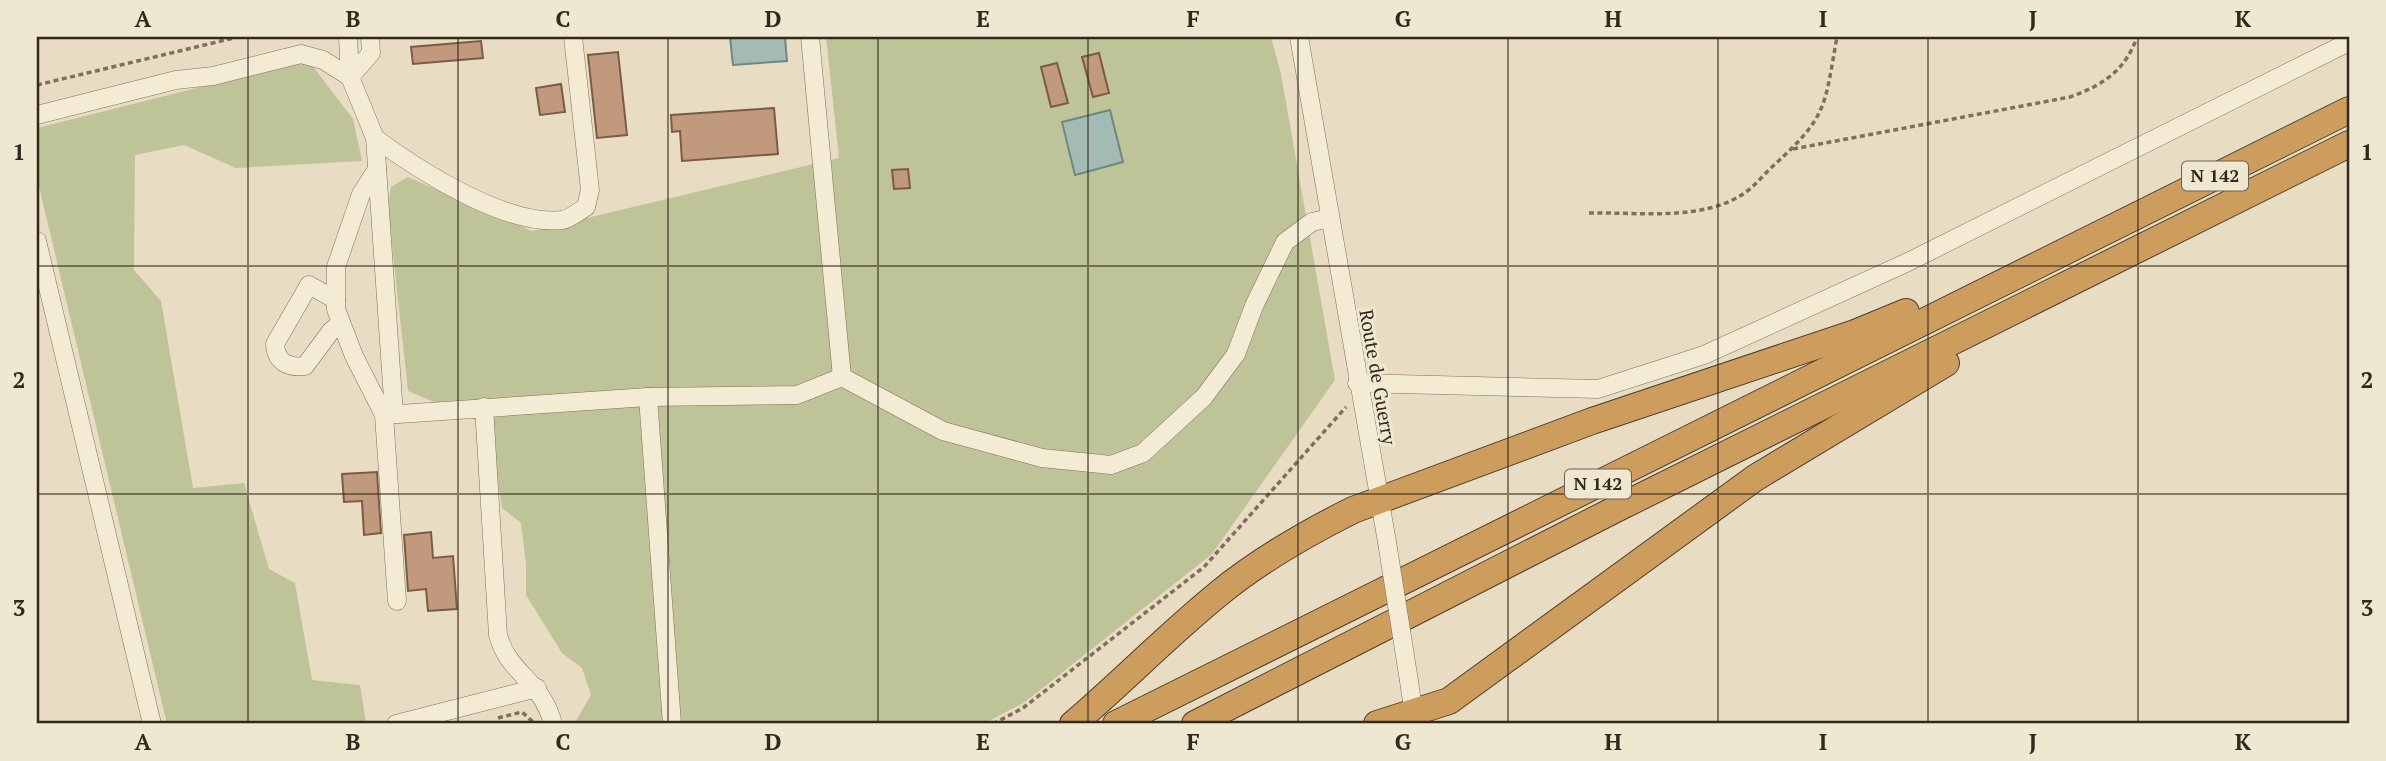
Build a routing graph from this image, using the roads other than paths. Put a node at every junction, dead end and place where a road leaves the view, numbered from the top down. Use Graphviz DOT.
graph roads {
  1 [pos="348,37"];
  2 [pos="370,37"];
  3 [pos="573,37"];
  4 [pos="810,37"];
  5 [pos="1299,37"];
  6 [pos="2349,42"];
  7 [pos="350,77"];
  8 [pos="2349,110"];
  9 [pos="37,115"];
  10 [pos="375,138"];
  11 [pos="2349,144"];
  12 [pos="377,169"];
  13 [pos="1330,218"];
  14 [pos="2184,226"];
  15 [pos="37,241"];
  16 [pos="2080,243"];
  17 [pos="336,300"];
  18 [pos="341,323"];
  19 [pos="842,377"];
  20 [pos="1358,388"];
  21 [pos="648,397"];
  22 [pos="484,407"];
  23 [pos="389,414"];
  24 [pos="1378,502"];
  25 [pos="397,601"];
  26 [pos="537,688"];
  27 [pos="1415,718"];
  28 [pos="152,724"];
  29 [pos="396,724"];
  30 [pos="552,724"];
  31 [pos="673,724"];
  32 [pos="1073,724"];
  33 [pos="1116,724"];
  34 [pos="1195,724"];
  35 [pos="1377,724"];
  1 -- 7 [label="street"];
  2 -- 7 [label="street"];
  3 -- 10 [label="street"];
  4 -- 19 [label="street"];
  5 -- 13 [label="street, Route de Guerry"];
  6 -- 20 [label="street"];
  7 -- 9 [label="street"];
  7 -- 10 [label="street"];
  8 -- 16 [label="highway, N 142"];
  10 -- 12 [label="street"];
  11 -- 14 [label="highway, N 142"];
  12 -- 17 [label="street"];
  12 -- 23 [label="street"];
  13 -- 19 [label="street"];
  13 -- 20 [label="street, Route de Guerry"];
  14 -- 27 [label="highway"];
  14 -- 34 [label="highway, N 142"];
  15 -- 28 [label="street"];
  16 -- 24 [label="highway"];
  16 -- 33 [label="highway, N 142"];
  17 -- 18 [label="street"];
  17 -- 18 [label="street"];
  18 -- 23 [label="street"];
  19 -- 21 [label="street"];
  20 -- 24 [label="street, Route de Guerry"];
  21 -- 22 [label="street"];
  21 -- 31 [label="street"];
  22 -- 23 [label="street"];
  22 -- 26 [label="street"];
  23 -- 25 [label="street"];
  24 -- 27 [label="street, Route de Guerry, bridge"];
  24 -- 32 [label="highway"];
  26 -- 29 [label="street"];
  26 -- 30 [label="street"];
  27 -- 35 [label="highway"];
}
